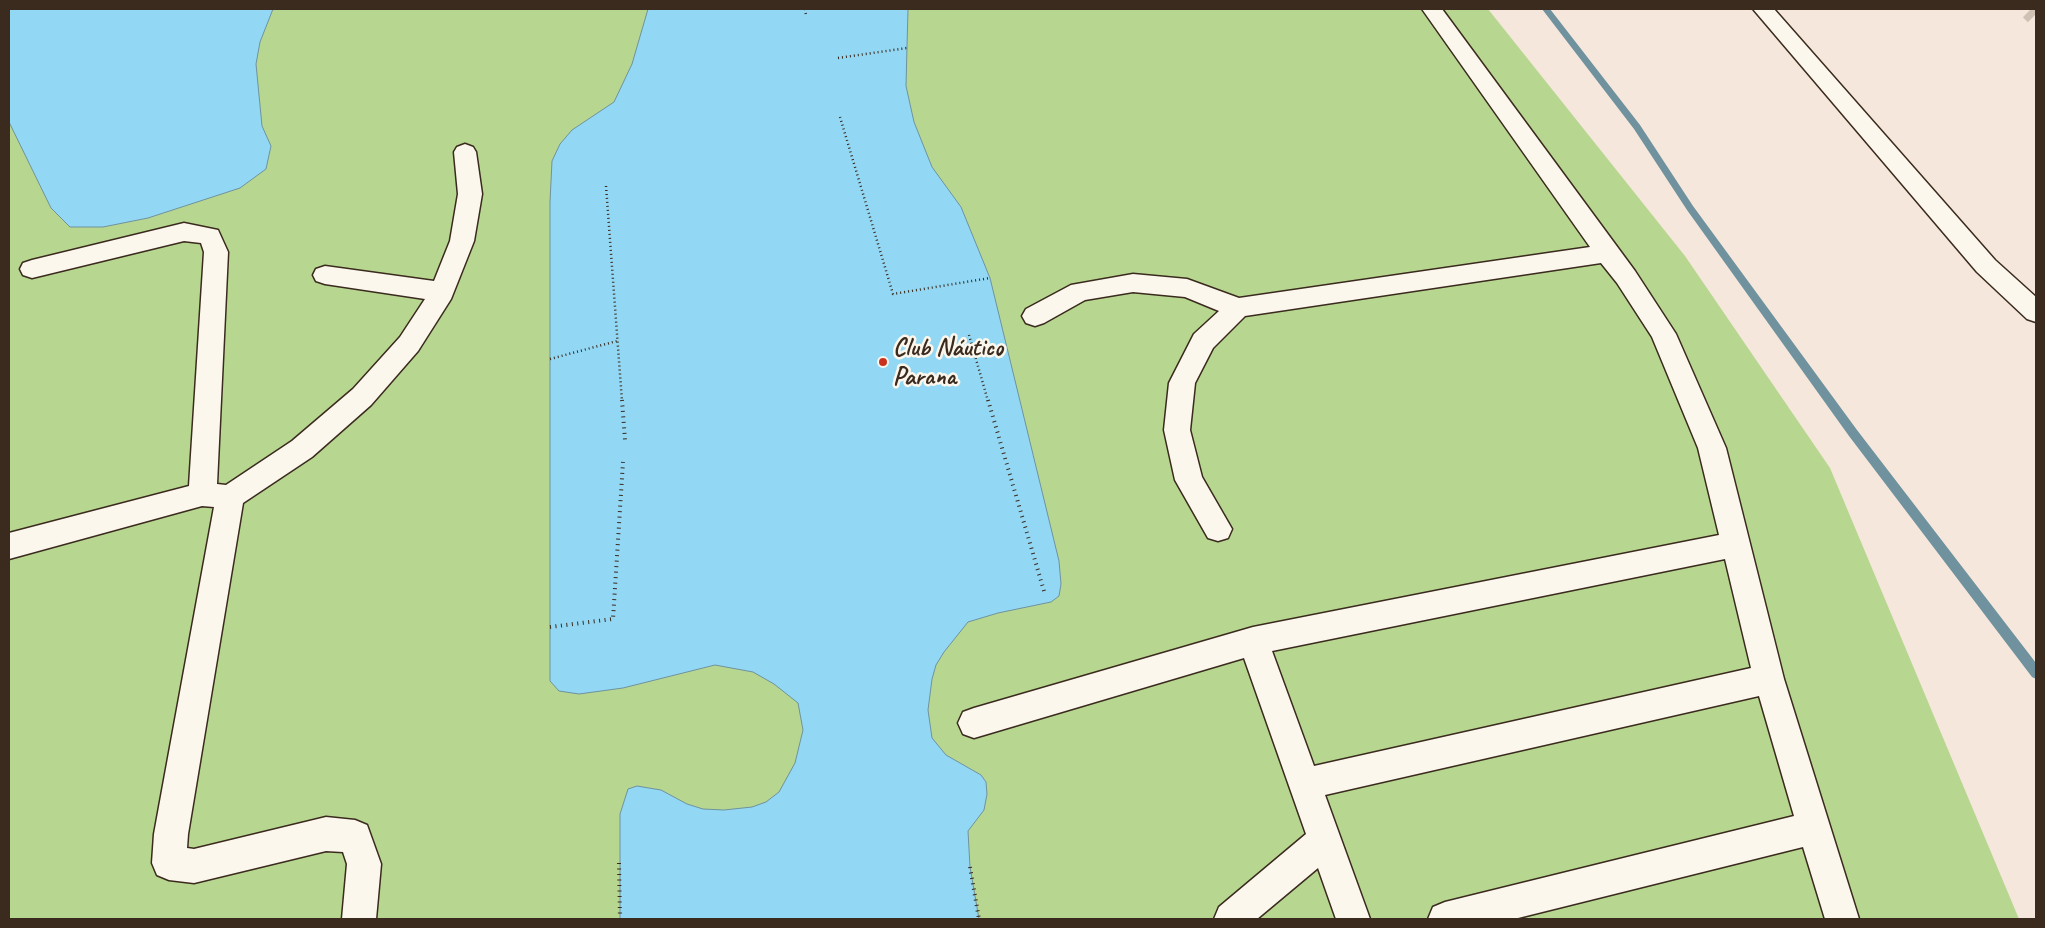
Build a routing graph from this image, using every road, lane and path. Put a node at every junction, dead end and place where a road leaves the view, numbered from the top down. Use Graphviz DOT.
graph roads {
  1 [pos="805,9"];
  2 [pos="1432,9"];
  3 [pos="1763,9"];
  4 [pos="806,15"];
  5 [pos="907,48"];
  6 [pos="838,58"];
  7 [pos="840,117"];
  8 [pos="464,152"];
  9 [pos="606,186"];
  10 [pos="1607,253"];
  11 [pos="32,269"];
  12 [pos="325,275"];
  13 [pos="990,278"];
  14 [pos="442,292"];
  15 [pos="1238,308"];
  16 [pos="2036,312"];
  17 [pos="1035,316"];
  18 [pos="969,335"];
  19 [pos="618,341"];
  20 [pos="550,359"];
  21 [pos="625,440"];
  22 [pos="623,462"];
  23 [pos="216,495"];
  24 [pos="1218,529"];
  25 [pos="1736,544"];
  26 [pos="9,546"];
  27 [pos="1044,591"];
  28 [pos="550,627"];
  29 [pos="1253,642"];
  30 [pos="1769,679"];
  31 [pos="974,723"];
  32 [pos="1304,784"];
  33 [pos="1814,828"];
  34 [pos="1324,840"];
  35 [pos="619,863"];
  36 [pos="970,867"];
  37 [pos="359,919"];
  38 [pos="620,919"];
  39 [pos="979,919"];
  40 [pos="1231,919"];
  41 [pos="1353,919"];
  42 [pos="1445,919"];
  43 [pos="1842,919"];
  1 -- 4 [label="path"];
  2 -- 10 [label="street"];
  3 -- 16 [label="street"];
  5 -- 6 [label="path"];
  7 -- 13 [label="path"];
  8 -- 14 [label="street"];
  9 -- 19 [label="path"];
  10 -- 15 [label="street"];
  10 -- 25 [label="street"];
  11 -- 23 [label="street"];
  12 -- 14 [label="street"];
  14 -- 23 [label="street"];
  15 -- 17 [label="street"];
  15 -- 24 [label="street"];
  18 -- 27 [label="path"];
  19 -- 20 [label="path"];
  19 -- 21 [label="path"];
  22 -- 28 [label="path"];
  23 -- 26 [label="street"];
  23 -- 37 [label="street"];
  25 -- 29 [label="street"];
  25 -- 30 [label="street"];
  29 -- 31 [label="street"];
  29 -- 32 [label="street"];
  30 -- 32 [label="street"];
  30 -- 33 [label="street"];
  32 -- 34 [label="street"];
  33 -- 42 [label="street"];
  33 -- 43 [label="street"];
  34 -- 40 [label="street"];
  34 -- 41 [label="street"];
  35 -- 38 [label="path"];
  36 -- 39 [label="path"];
}
